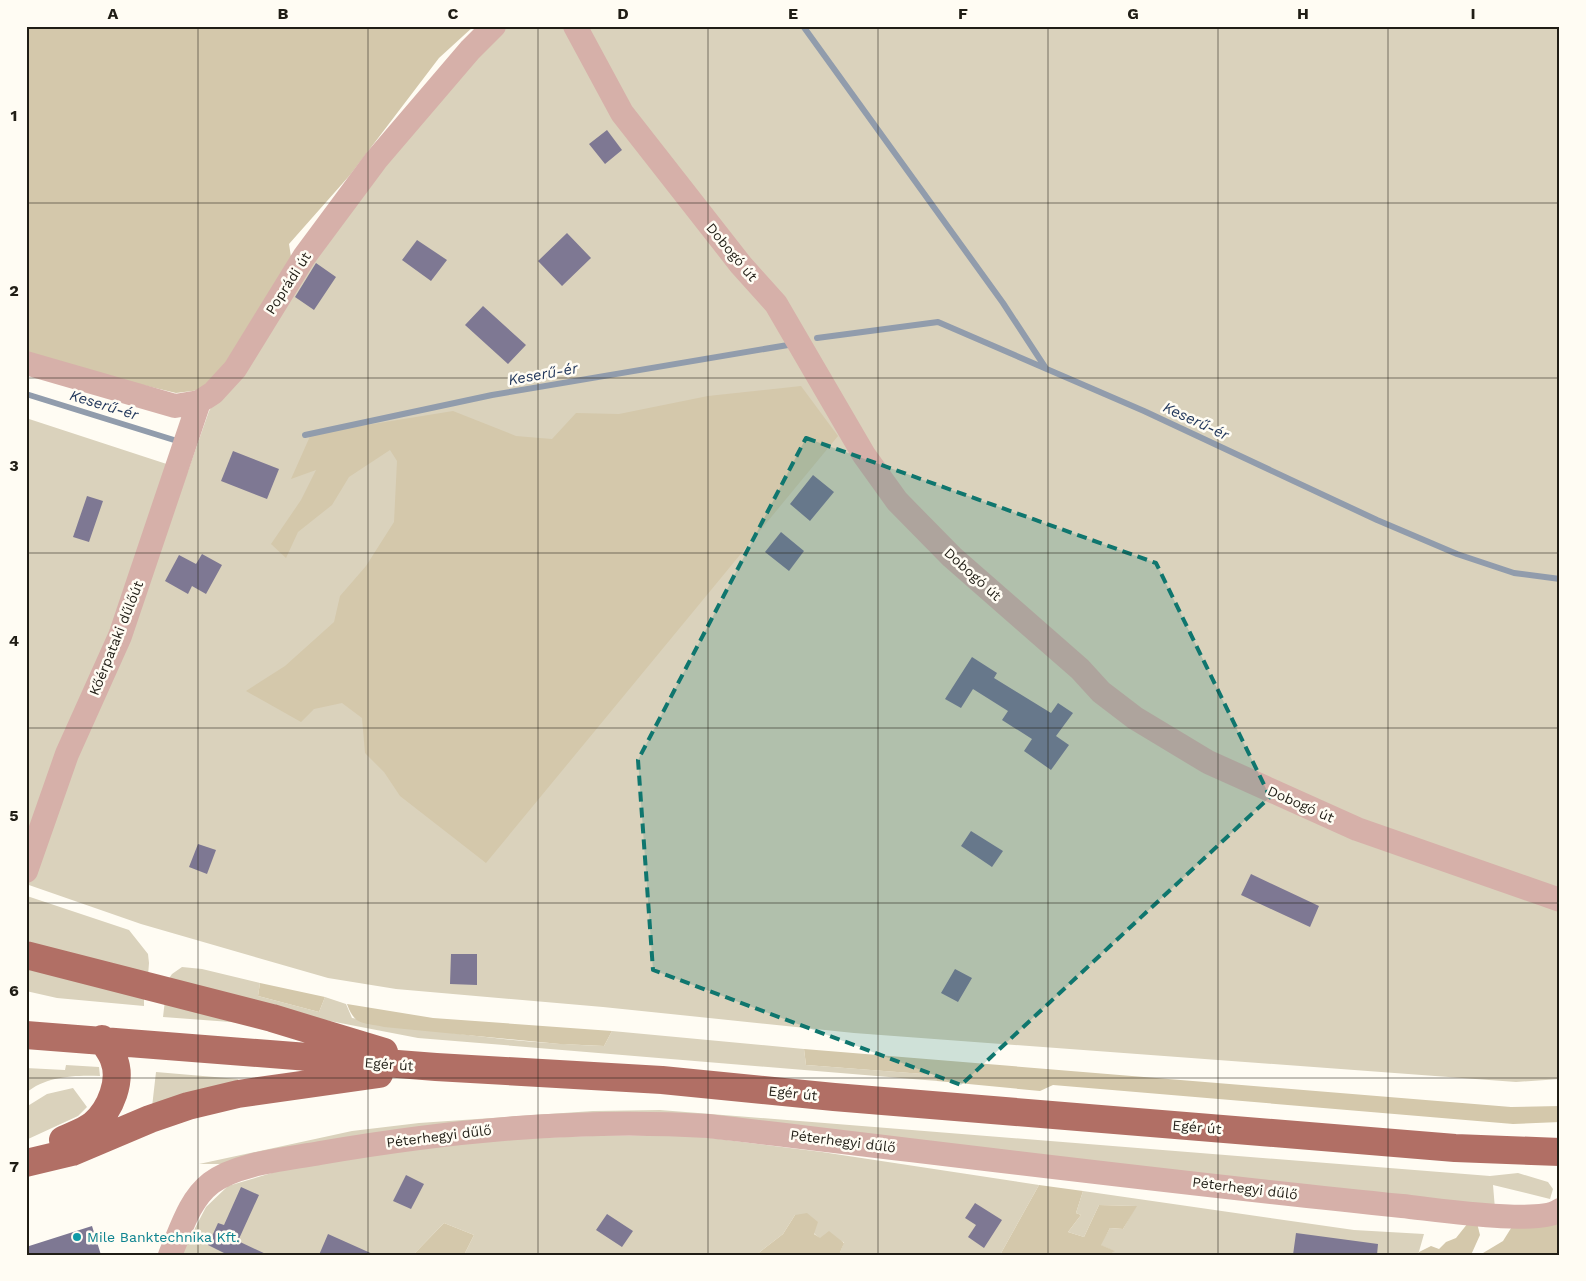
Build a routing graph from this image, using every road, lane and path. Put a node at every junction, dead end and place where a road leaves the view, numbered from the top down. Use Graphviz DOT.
graph roads {
  1 [pos="494,26"];
  2 [pos="575,26"];
  3 [pos="26,363"];
  4 [pos="200,402"];
  5 [pos="26,871"];
  6 [pos="1560,900"];
  7 [pos="26,955"];
  8 [pos="26,1035"];
  9 [pos="102,1039"];
  10 [pos="436,1067"];
  11 [pos="1560,1152"];
  12 [pos="26,1159"];
  13 [pos="26,1163"];
  14 [pos="1560,1210"];
  15 [pos="170,1255"];
  1 -- 4 [label="street, Poprádi út"];
  2 -- 6 [label="street, Dobogó út"];
  3 -- 4 [label="street"];
  4 -- 5 [label="street, Kőérpataki dűlőút"];
  7 -- 10 [label="main road"];
  8 -- 9 [label="main road, Egér út"];
  9 -- 10 [label="main road, Egér út"];
  9 -- 12 [label="main road"];
  10 -- 11 [label="main road, Egér út"];
  10 -- 13 [label="main road"];
  14 -- 15 [label="street, Péterhegyi dűlő"];
}
